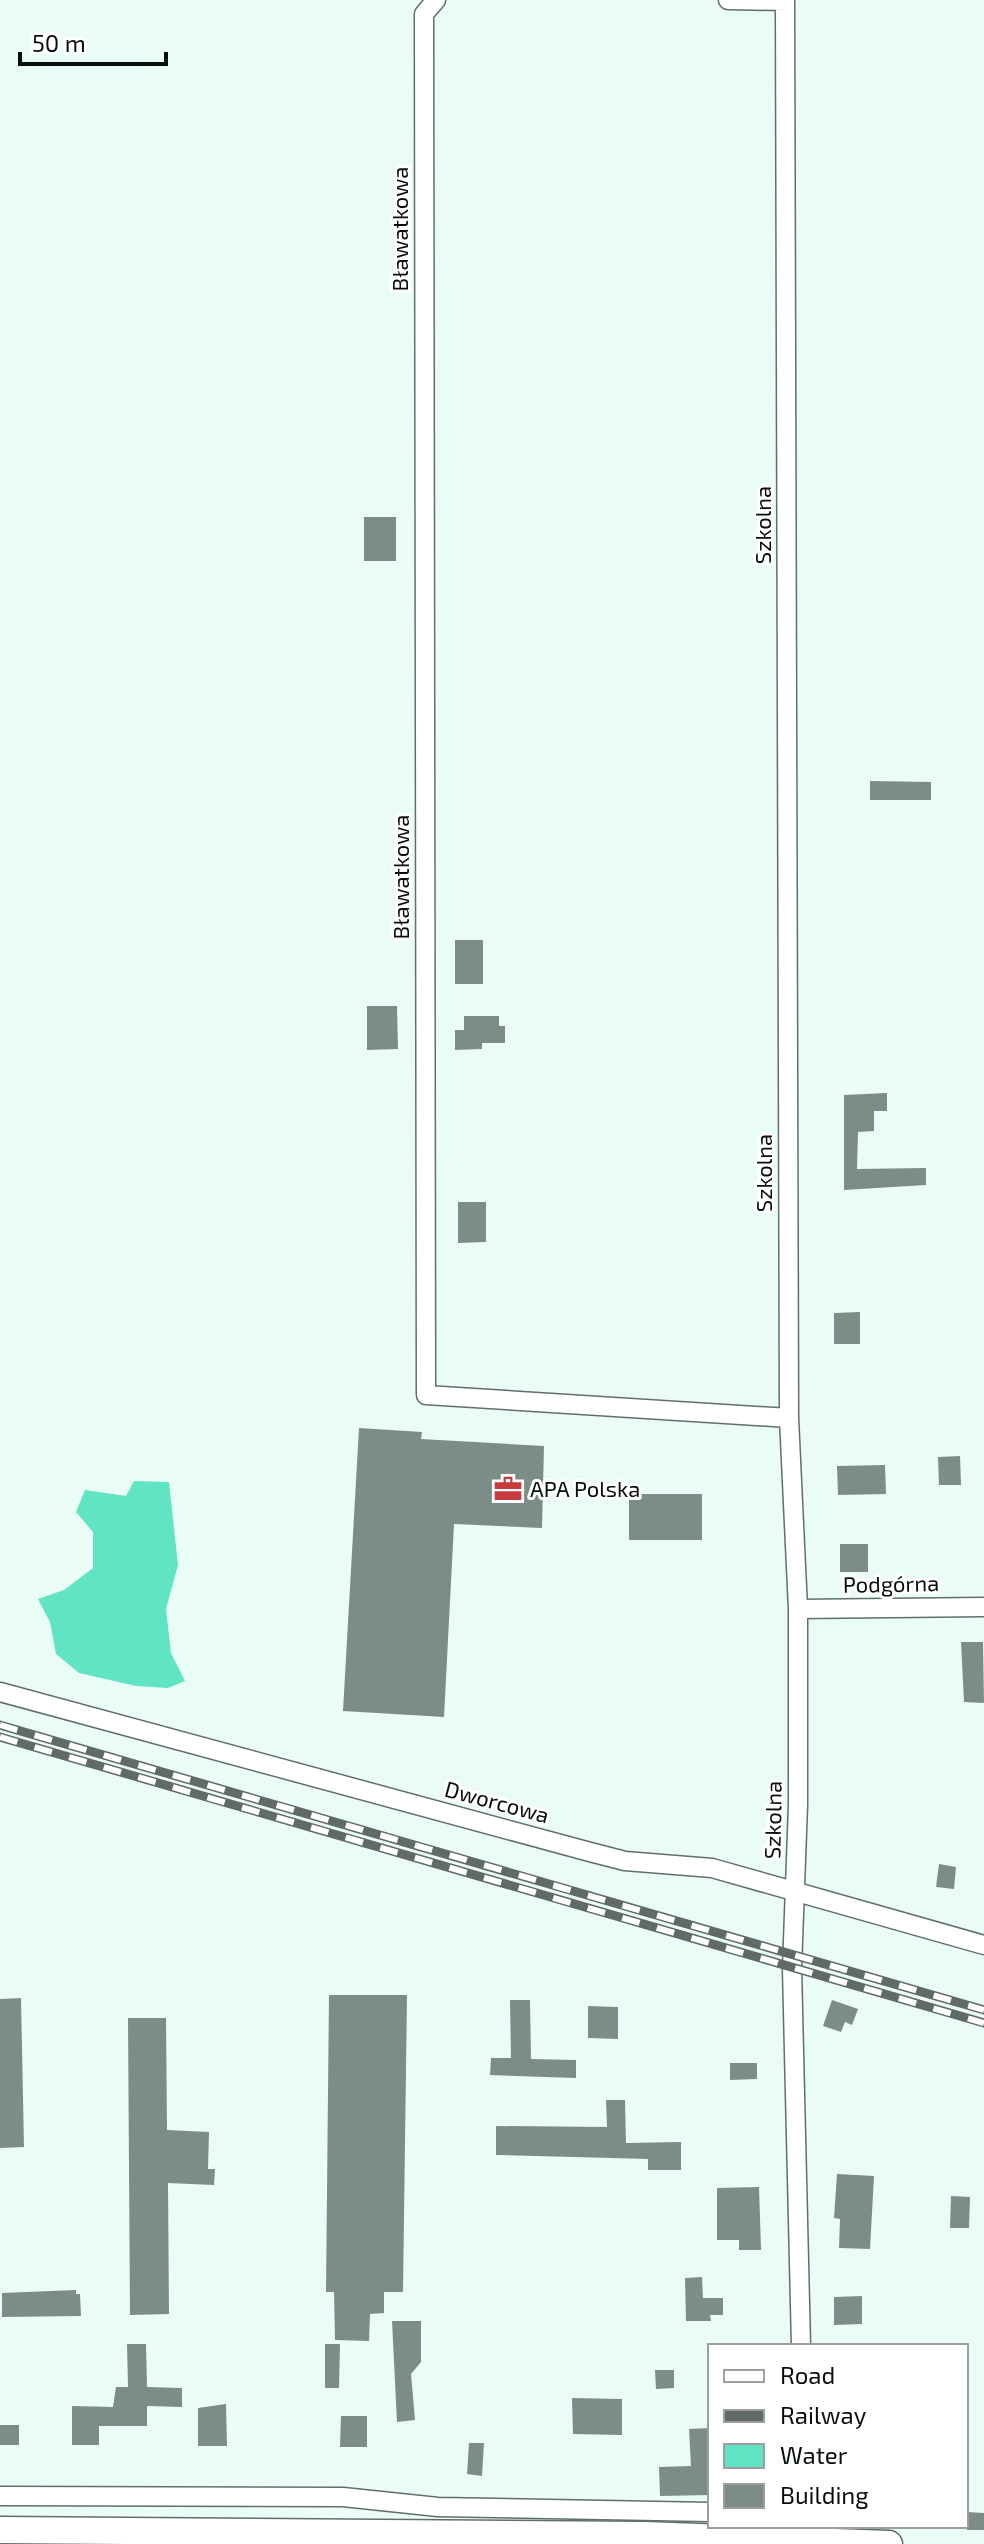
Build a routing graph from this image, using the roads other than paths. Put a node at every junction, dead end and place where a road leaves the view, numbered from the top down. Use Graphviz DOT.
graph roads {
  1 [pos="436,0"];
  2 [pos="728,0"];
  3 [pos="785,0"];
  4 [pos="789,1418"];
  5 [pos="984,1607"];
  6 [pos="798,1609"];
  7 [pos="0,1692"];
  8 [pos="795,1893"];
  9 [pos="984,1945"];
  10 [pos="801,2344"];
  11 [pos="0,2496"];
  12 [pos="708,2512"];
  13 [pos="644,2523"];
  14 [pos="708,2527"];
  15 [pos="733,2528"];
  16 [pos="0,2530"];
  17 [pos="805,2532"];
  18 [pos="889,2544"];
  1 -- 4 [label="street, Bławatkowa"];
  2 -- 3 [label="street"];
  3 -- 4 [label="street, Szkolna"];
  4 -- 6 [label="street, Szkolna"];
  5 -- 6 [label="street, Podgórna"];
  6 -- 8 [label="street, Szkolna"];
  7 -- 8 [label="street, Dworcowa"];
  8 -- 9 [label="street, Dworcowa"];
  8 -- 10 [label="street, Szkolna"];
  11 -- 13 [label="street"];
  12 -- 13 [label="street"];
  13 -- 14 [label="main road"];
  13 -- 16 [label="main road"];
  15 -- 17 [label="main road"];
  17 -- 18 [label="main road"];
}
